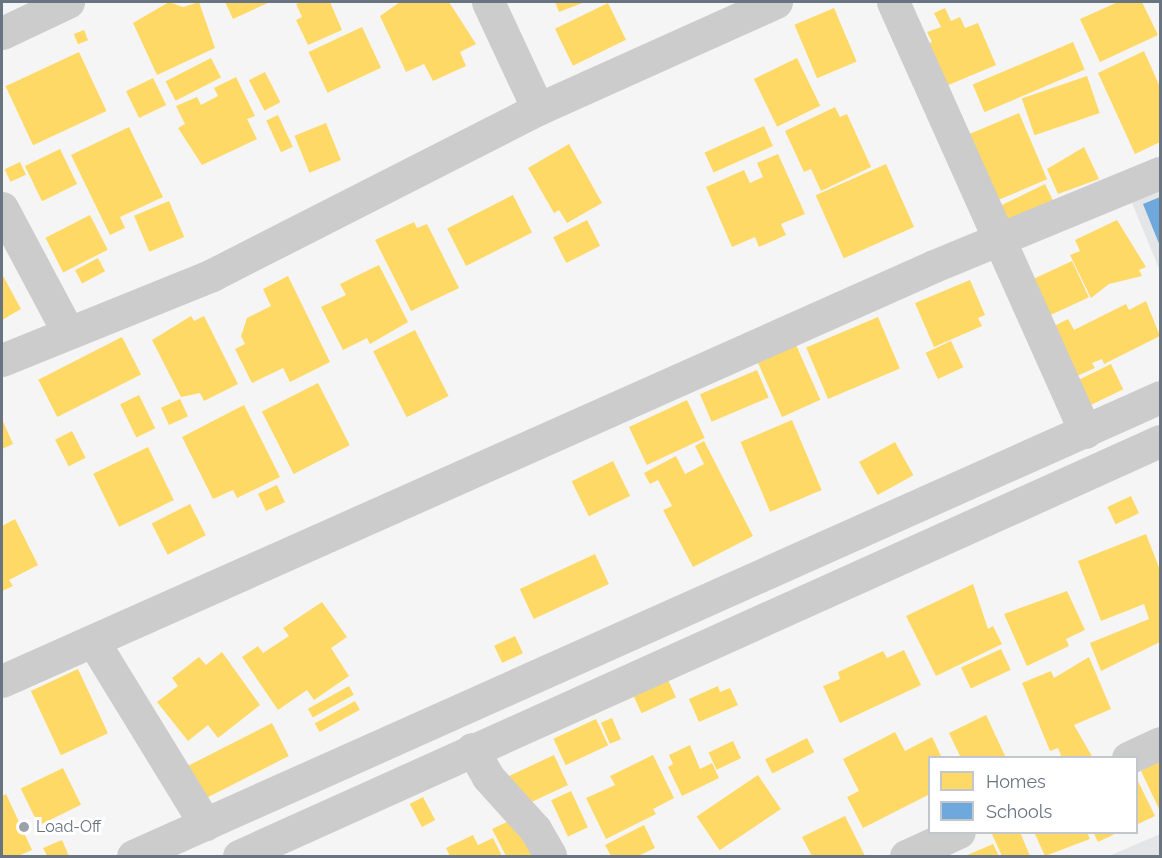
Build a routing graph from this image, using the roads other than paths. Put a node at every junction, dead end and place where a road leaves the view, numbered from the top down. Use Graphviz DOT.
graph roads {
  1 [pos="68,2"];
  2 [pos="488,2"];
  3 [pos="776,2"];
  4 [pos="893,2"];
  5 [pos="2,33"];
  6 [pos="538,109"];
  7 [pos="1161,173"];
  8 [pos="2,208"];
  9 [pos="1001,239"];
  10 [pos="68,332"];
  11 [pos="2,360"];
  12 [pos="1161,397"];
  13 [pos="1085,432"];
  14 [pos="1161,441"];
  15 [pos="93,641"];
  16 [pos="2,681"];
  17 [pos="1161,743"];
  18 [pos="472,749"];
  19 [pos="1132,756"];
  20 [pos="205,824"];
  21 [pos="955,834"];
  22 [pos="550,855"];
  23 [pos="133,856"];
  24 [pos="239,856"];
  25 [pos="906,856"];
  1 -- 5 [label="street"];
  2 -- 6 [label="street"];
  3 -- 6 [label="street"];
  4 -- 9 [label="street"];
  6 -- 10 [label="street"];
  7 -- 9 [label="street"];
  8 -- 10 [label="street"];
  9 -- 13 [label="street"];
  9 -- 15 [label="street"];
  10 -- 11 [label="street"];
  12 -- 13 [label="street"];
  13 -- 20 [label="street"];
  14 -- 18 [label="street"];
  15 -- 16 [label="street"];
  15 -- 20 [label="street"];
  17 -- 19 [label="street"];
  18 -- 22 [label="street"];
  18 -- 24 [label="street"];
  20 -- 23 [label="street"];
  21 -- 25 [label="street"];
}
